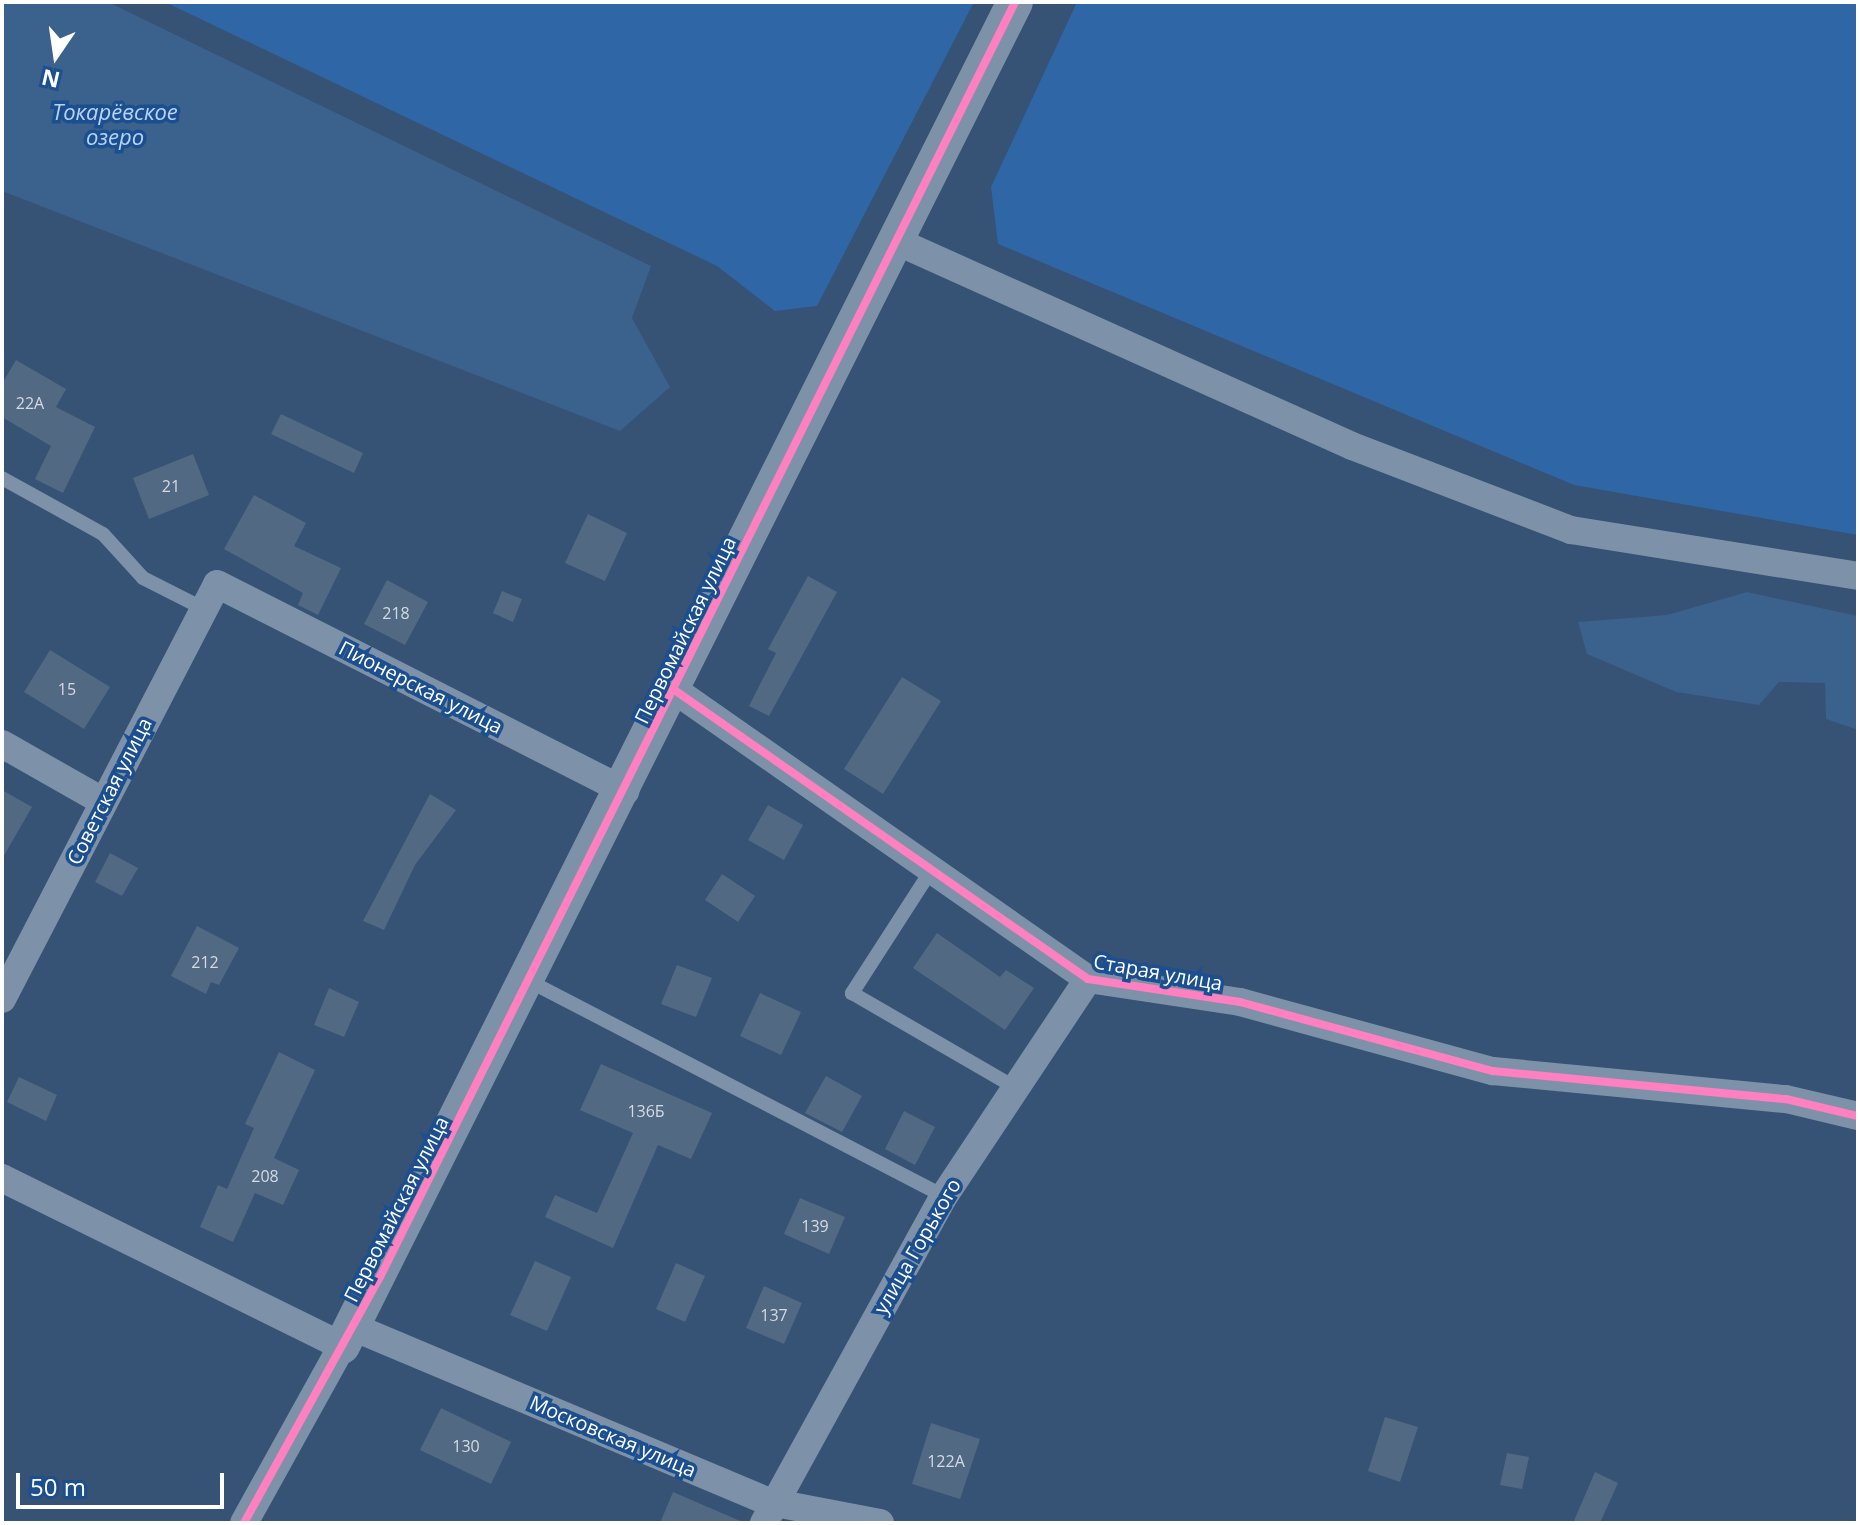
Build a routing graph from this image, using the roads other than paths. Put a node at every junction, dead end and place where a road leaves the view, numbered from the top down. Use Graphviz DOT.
graph roads {
  1 [pos="1015,2"];
  2 [pos="896,241"];
  3 [pos="2,478"];
  4 [pos="1858,576"];
  5 [pos="210,596"];
  6 [pos="673,689"];
  7 [pos="2,744"];
  8 [pos="625,791"];
  9 [pos="104,802"];
  10 [pos="932,869"];
  11 [pos="1088,979"];
  12 [pos="529,981"];
  13 [pos="2,999"];
  14 [pos="1014,1087"];
  15 [pos="1858,1116"];
  16 [pos="2,1178"];
  17 [pos="944,1196"];
  18 [pos="348,1336"];
  19 [pos="767,1512"];
  20 [pos="244,1523"];
  21 [pos="880,1523"];
  1 -- 2 [label="street, Первомайская улица"];
  2 -- 4 [label="street"];
  2 -- 6 [label="street, Первомайская улица"];
  3 -- 5 [label="lane"];
  5 -- 8 [label="street, Пионерская улица"];
  5 -- 9 [label="street, Советская улица"];
  6 -- 8 [label="street, Первомайская улица"];
  6 -- 10 [label="street, Старая улица"];
  7 -- 9 [label="street"];
  8 -- 12 [label="street, Первомайская улица"];
  9 -- 13 [label="street, Советская улица"];
  10 -- 11 [label="street, Старая улица"];
  10 -- 14 [label="lane"];
  11 -- 14 [label="street, улица Горького"];
  11 -- 15 [label="street, Старая улица"];
  12 -- 17 [label="lane"];
  12 -- 18 [label="street, Первомайская улица"];
  14 -- 17 [label="street, улица Горького"];
  16 -- 18 [label="street, Московская улица"];
  17 -- 19 [label="street, улица Горького"];
  18 -- 19 [label="street, Московская улица"];
  18 -- 20 [label="street, Первомайская улица"];
  19 -- 21 [label="street, Московская улица"];
}
